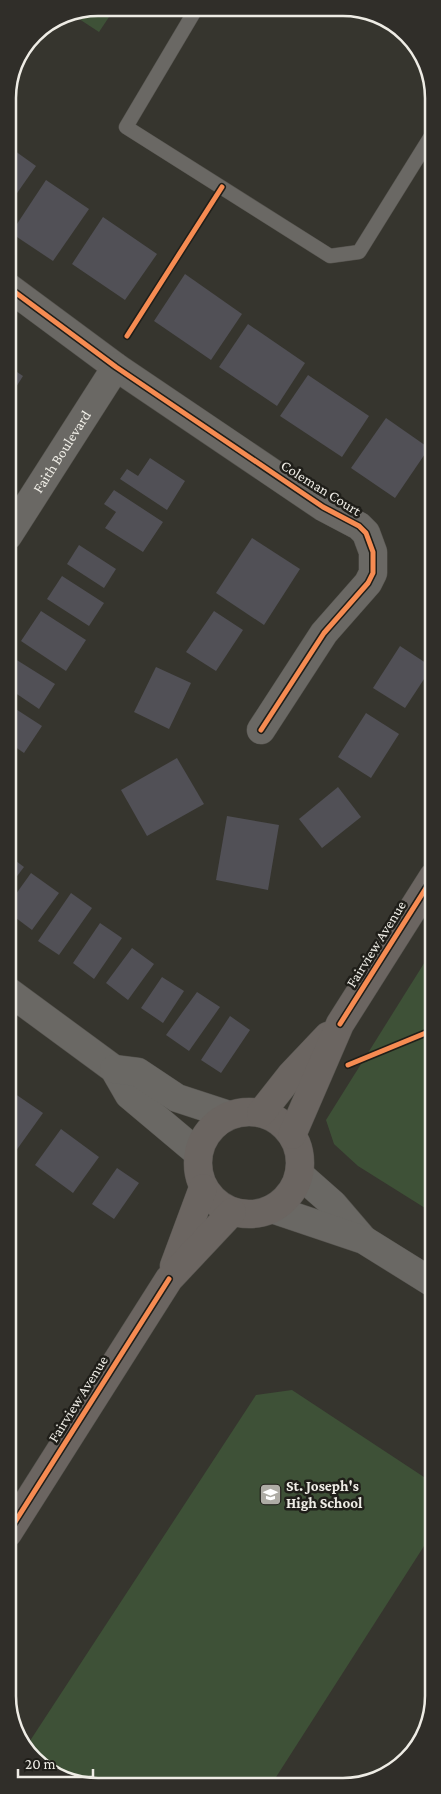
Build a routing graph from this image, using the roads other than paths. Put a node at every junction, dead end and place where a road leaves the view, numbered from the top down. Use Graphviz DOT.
graph roads {
  1 [pos="192,16"];
  2 [pos="425,146"];
  3 [pos="16,293"];
  4 [pos="116,366"];
  5 [pos="16,523"];
  6 [pos="261,730"];
  7 [pos="425,890"];
  8 [pos="16,997"];
  9 [pos="340,1024"];
  10 [pos="114,1068"];
  11 [pos="261,1113"];
  12 [pos="229,1115"];
  13 [pos="292,1135"];
  14 [pos="198,1153"];
  15 [pos="299,1174"];
  16 [pos="203,1188"];
  17 [pos="272,1209"];
  18 [pos="232,1212"];
  19 [pos="364,1240"];
  20 [pos="425,1278"];
  21 [pos="169,1279"];
  22 [pos="16,1520"];
  1 -- 2 [label="lane"];
  3 -- 4 [label="street, Coleman Court"];
  4 -- 5 [label="street, Faith Boulevard"];
  4 -- 6 [label="street, Coleman Court"];
  7 -- 9 [label="main road, Fairview Avenue"];
  8 -- 10 [label="street"];
  9 -- 11 [label="main road"];
  9 -- 13 [label="main road, Fairview Avenue"];
  10 -- 12 [label="street"];
  10 -- 14 [label="street"];
  11 -- 12 [label="main road"];
  11 -- 13 [label="main road"];
  12 -- 14 [label="main road"];
  13 -- 15 [label="main road"];
  14 -- 16 [label="main road"];
  15 -- 17 [label="main road"];
  15 -- 19 [label="street"];
  16 -- 18 [label="main road"];
  16 -- 21 [label="main road, Fairview Avenue"];
  17 -- 18 [label="main road"];
  17 -- 19 [label="street"];
  18 -- 21 [label="main road, Fairview Avenue"];
  19 -- 20 [label="street"];
  21 -- 22 [label="main road, Fairview Avenue"];
}
